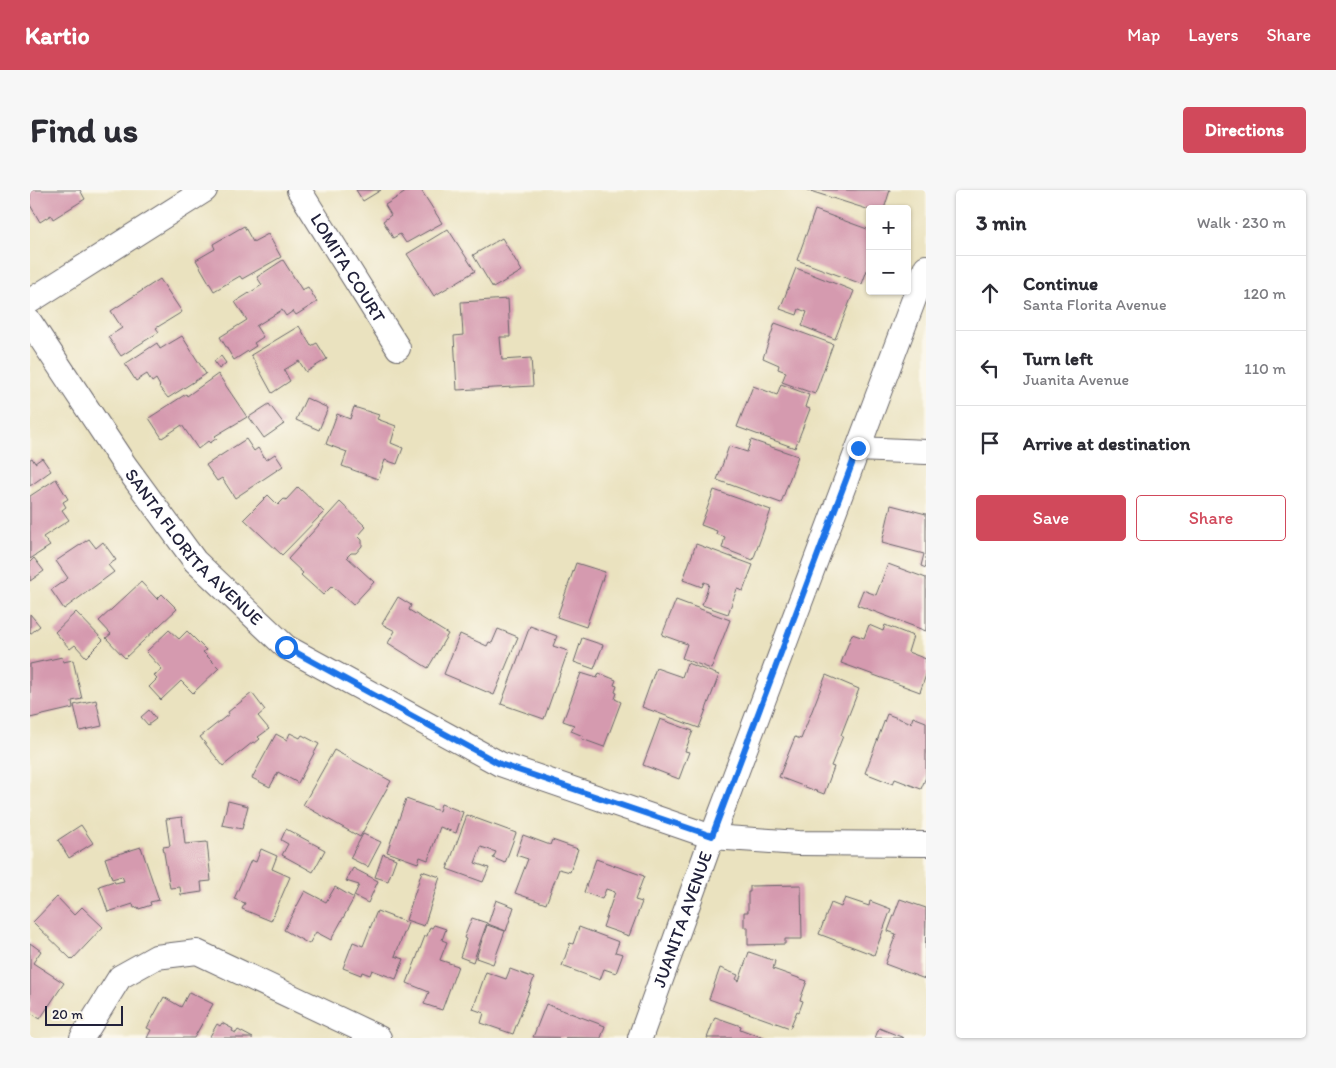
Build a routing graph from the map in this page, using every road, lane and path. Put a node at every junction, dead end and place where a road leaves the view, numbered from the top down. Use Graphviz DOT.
graph roads {
  1 [pos="205,190"];
  2 [pos="298,190"];
  3 [pos="926,267"];
  4 [pos="30,301"];
  5 [pos="30,322"];
  6 [pos="398,348"];
  7 [pos="858,448"];
  8 [pos="926,452"];
  9 [pos="712,836"];
  10 [pos="926,844"];
  11 [pos="82,1038"];
  12 [pos="379,1038"];
  13 [pos="640,1038"];
  1 -- 4 [label="street"];
  2 -- 6 [label="street, LOMITA COURT"];
  3 -- 7 [label="street, JUANITA AVENUE"];
  5 -- 9 [label="street, SANTA FLORITA AVENUE"];
  7 -- 8 [label="street"];
  7 -- 9 [label="street, JUANITA AVENUE"];
  9 -- 10 [label="street, SANTA FLORITA AVENUE"];
  9 -- 13 [label="street, JUANITA AVENUE"];
  11 -- 12 [label="street"];
}
